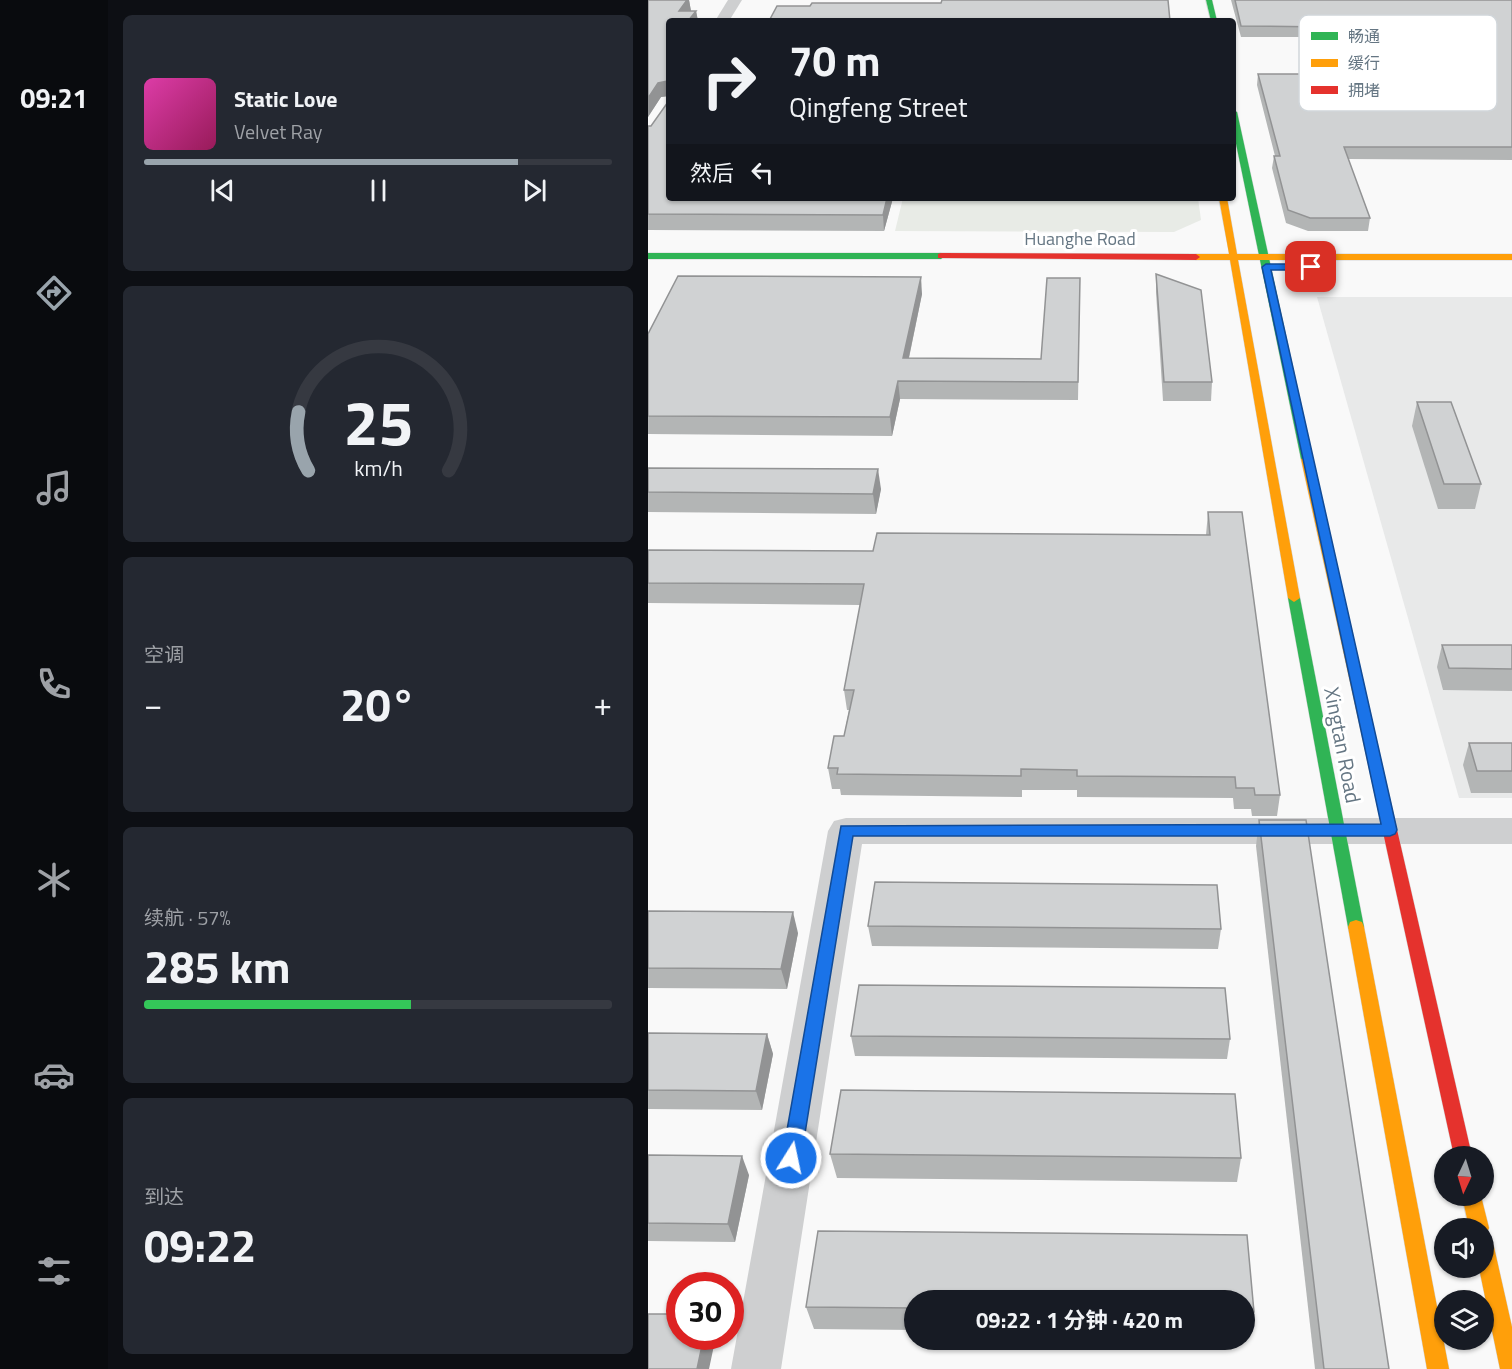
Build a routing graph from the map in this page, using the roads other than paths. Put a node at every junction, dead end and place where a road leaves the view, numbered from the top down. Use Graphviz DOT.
graph roads {
  1 [pos="735,0"];
  2 [pos="1209,0"];
  3 [pos="724,18"];
  4 [pos="1213,18"];
  5 [pos="1236,126"];
  6 [pos="1224,201"];
  7 [pos="648,256"];
  8 [pos="1512,257"];
  9 [pos="1234,262"];
  10 [pos="1265,262"];
  11 [pos="648,266"];
  12 [pos="1512,268"];
  13 [pos="1338,830"];
  14 [pos="1390,830"];
  15 [pos="1512,831"];
  16 [pos="1461,1146"];
  17 [pos="1491,1278"];
  18 [pos="756,1369"];
  19 [pos="1438,1369"];
  20 [pos="1511,1369"];
  1 -- 3 [label="street"];
  2 -- 4 [label="street"];
  5 -- 10 [label="street, Xingtan Road"];
  6 -- 9 [label="street, Xingtan Road"];
  7 -- 9 [label="street, Huanghe Road"];
  8 -- 10 [label="street, Huanghe Road"];
  9 -- 10 [label="street, Huanghe Road"];
  9 -- 11 [label="street, Huanghe Road"];
  9 -- 13 [label="street, Xingtan Road"];
  10 -- 12 [label="street, Huanghe Road"];
  10 -- 14 [label="street, Xingtan Road"];
  13 -- 14 [label="street"];
  13 -- 18 [label="street"];
  13 -- 19 [label="street, Xingtan Road"];
  14 -- 15 [label="street"];
  14 -- 16 [label="street, Xingtan Road"];
  17 -- 20 [label="street"];
}
